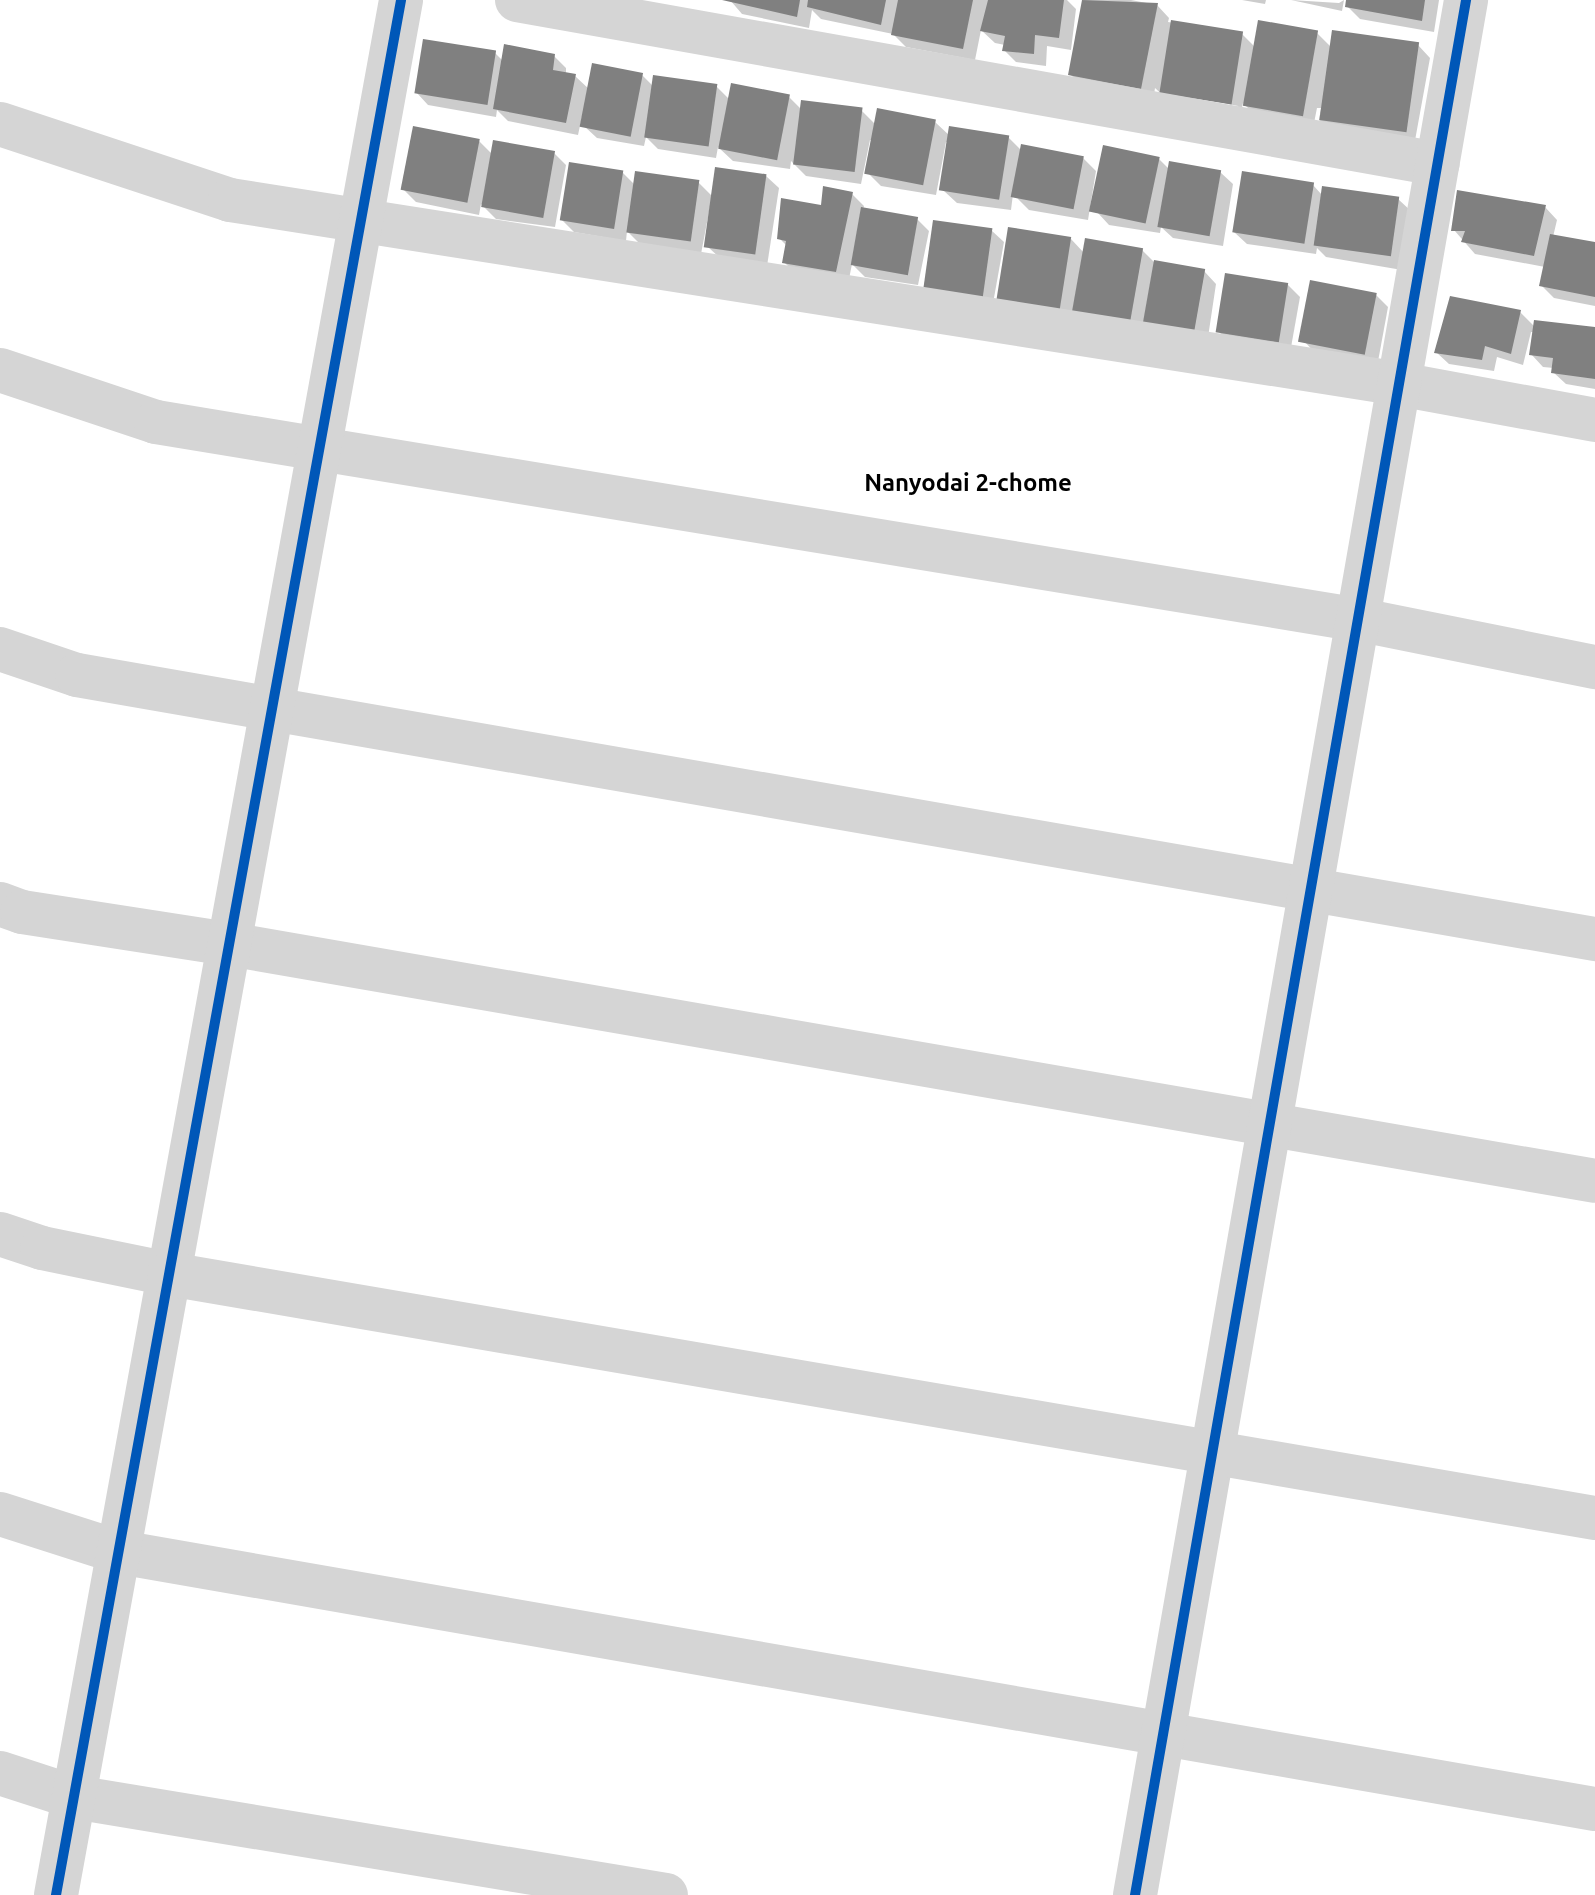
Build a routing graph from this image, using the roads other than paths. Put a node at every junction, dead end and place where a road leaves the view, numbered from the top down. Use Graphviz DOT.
graph roads {
  1 [pos="401,0"];
  2 [pos="517,0"];
  3 [pos="1466,0"];
  4 [pos="709,17"];
  5 [pos="0,124"];
  6 [pos="1438,164"];
  7 [pos="362,219"];
  8 [pos="0,370"];
  9 [pos="1399,384"];
  10 [pos="1595,420"];
  11 [pos="320,447"];
  12 [pos="1358,620"];
  13 [pos="0,649"];
  14 [pos="1595,667"];
  15 [pos="273,708"];
  16 [pos="1311,888"];
  17 [pos="0,904"];
  18 [pos="1595,939"];
  19 [pos="229,944"];
  20 [pos="1270,1124"];
  21 [pos="1595,1181"];
  22 [pos="0,1234"];
  23 [pos="169,1274"];
  24 [pos="1213,1452"];
  25 [pos="0,1514"];
  26 [pos="1595,1518"];
  27 [pos="119,1552"];
  28 [pos="1163,1734"];
  29 [pos="0,1773"];
  30 [pos="74,1797"];
  31 [pos="1595,1809"];
  32 [pos="56,1895"];
  33 [pos="666,1895"];
  34 [pos="1135,1895"];
  1 -- 7 [label="street"];
  2 -- 4 [label="street"];
  3 -- 6 [label="street"];
  4 -- 6 [label="street"];
  5 -- 7 [label="street"];
  6 -- 9 [label="street"];
  7 -- 9 [label="street"];
  7 -- 11 [label="street"];
  8 -- 11 [label="street"];
  9 -- 10 [label="street"];
  9 -- 12 [label="street"];
  11 -- 12 [label="street"];
  11 -- 15 [label="street"];
  12 -- 14 [label="street"];
  12 -- 16 [label="street"];
  13 -- 15 [label="street"];
  15 -- 16 [label="street"];
  15 -- 19 [label="street"];
  16 -- 18 [label="street"];
  16 -- 20 [label="street"];
  17 -- 19 [label="street"];
  19 -- 20 [label="street"];
  19 -- 23 [label="street"];
  20 -- 21 [label="street"];
  20 -- 24 [label="street"];
  22 -- 23 [label="street"];
  23 -- 24 [label="street"];
  23 -- 27 [label="street"];
  24 -- 26 [label="street"];
  24 -- 28 [label="street"];
  25 -- 27 [label="street"];
  27 -- 28 [label="street"];
  27 -- 30 [label="street"];
  28 -- 31 [label="street"];
  28 -- 34 [label="street"];
  29 -- 30 [label="street"];
  30 -- 32 [label="street"];
  30 -- 33 [label="street"];
}
